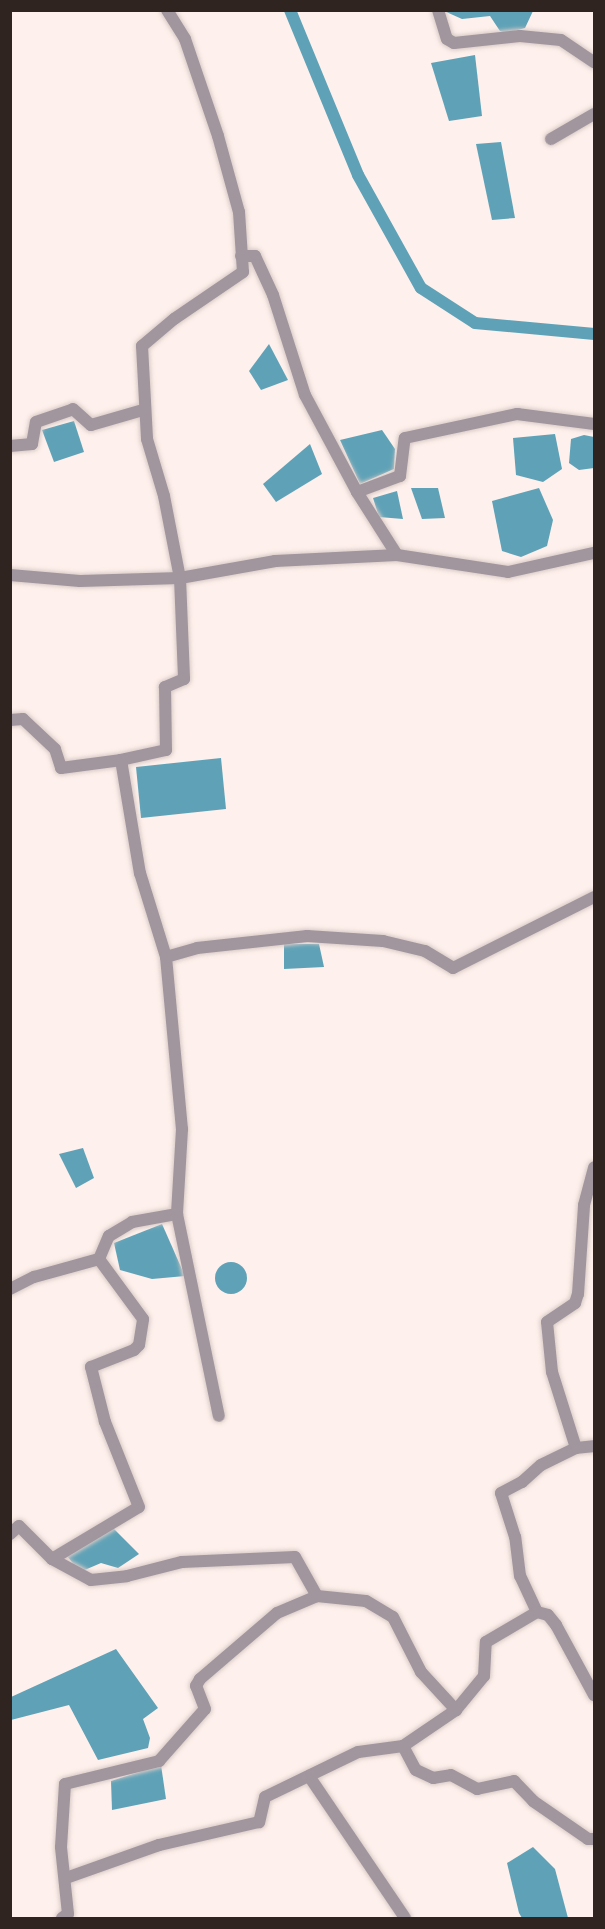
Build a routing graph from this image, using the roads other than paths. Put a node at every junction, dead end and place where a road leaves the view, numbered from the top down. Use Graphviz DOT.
graph roads {
  1 [pos="167,10"];
  2 [pos="438,10"];
  3 [pos="594,62"];
  4 [pos="594,114"];
  5 [pos="551,139"];
  6 [pos="241,256"];
  7 [pos="143,410"];
  8 [pos="594,424"];
  9 [pos="10,446"];
  10 [pos="357,492"];
  11 [pos="594,553"];
  12 [pos="397,555"];
  13 [pos="10,575"];
  14 [pos="180,578"];
  15 [pos="10,720"];
  16 [pos="121,760"];
  17 [pos="594,897"];
  18 [pos="166,957"];
  19 [pos="594,1167"];
  20 [pos="177,1214"];
  21 [pos="99,1259"];
  22 [pos="10,1289"];
  23 [pos="219,1416"];
  24 [pos="594,1446"];
  25 [pos="576,1448"];
  26 [pos="10,1534"];
  27 [pos="52,1559"];
  28 [pos="317,1596"];
  29 [pos="537,1612"];
  30 [pos="594,1695"];
  31 [pos="456,1710"];
  32 [pos="403,1746"];
  33 [pos="309,1776"];
  34 [pos="594,1839"];
  35 [pos="66,1878"];
  36 [pos="62,1918"];
  37 [pos="405,1918"];
  1 -- 6 [label="street"];
  2 -- 3 [label="street"];
  4 -- 5 [label="street"];
  6 -- 7 [label="street"];
  6 -- 10 [label="street"];
  7 -- 9 [label="street"];
  7 -- 14 [label="street"];
  8 -- 10 [label="street"];
  10 -- 12 [label="street"];
  11 -- 12 [label="street"];
  12 -- 14 [label="street"];
  13 -- 14 [label="street"];
  14 -- 16 [label="street"];
  15 -- 16 [label="street"];
  16 -- 18 [label="street"];
  17 -- 18 [label="street"];
  18 -- 20 [label="street"];
  19 -- 25 [label="street"];
  20 -- 21 [label="street"];
  20 -- 23 [label="street"];
  21 -- 22 [label="street"];
  21 -- 27 [label="street"];
  24 -- 25 [label="street"];
  25 -- 29 [label="street"];
  26 -- 27 [label="street"];
  27 -- 28 [label="street"];
  28 -- 31 [label="street"];
  28 -- 35 [label="street"];
  29 -- 30 [label="street"];
  29 -- 31 [label="street"];
  31 -- 32 [label="street"];
  32 -- 33 [label="street"];
  32 -- 34 [label="street"];
  33 -- 35 [label="street"];
  33 -- 37 [label="street"];
  35 -- 36 [label="street"];
}
